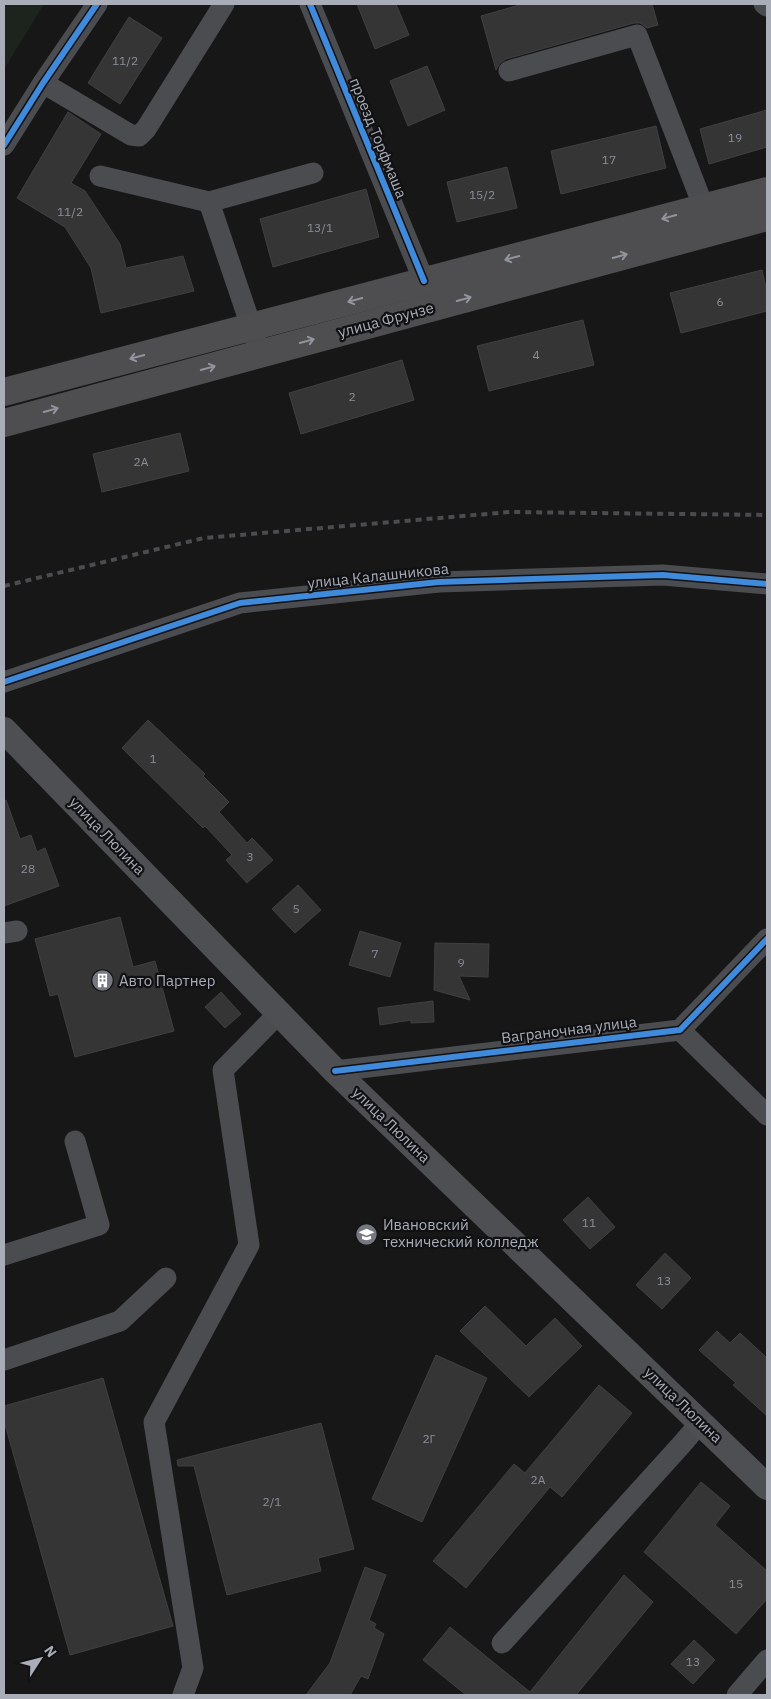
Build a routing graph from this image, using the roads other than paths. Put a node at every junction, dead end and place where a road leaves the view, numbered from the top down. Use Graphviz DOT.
graph roads {
  1 [pos="97,4"];
  2 [pos="224,4"];
  3 [pos="310,4"];
  4 [pos="764,4"];
  5 [pos="767,6"];
  6 [pos="509,71"];
  7 [pos="43,83"];
  8 [pos="4,145"];
  9 [pos="313,173"];
  10 [pos="100,176"];
  11 [pos="767,191"];
  12 [pos="209,202"];
  13 [pos="704,208"];
  14 [pos="767,216"];
  15 [pos="424,281"];
  16 [pos="432,308"];
  17 [pos="252,327"];
  18 [pos="260,354"];
  19 [pos="4,392"];
  20 [pos="4,423"];
  21 [pos="767,584"];
  22 [pos="4,682"];
  23 [pos="4,730"];
  24 [pos="767,939"];
  25 [pos="279,1013"];
  26 [pos="680,1030"];
  27 [pos="335,1071"];
  28 [pos="767,1115"];
  29 [pos="75,1141"];
  30 [pos="4,1255"];
  31 [pos="166,1278"];
  32 [pos="4,1360"];
  33 [pos="700,1423"];
  34 [pos="767,1487"];
  35 [pos="502,1643"];
  36 [pos="767,1660"];
  37 [pos="183,1695"];
  38 [pos="737,1695"];
  1 -- 7 [label="street"];
  2 -- 7 [label="street"];
  3 -- 15 [label="street, проезд Торфмаша"];
  4 -- 5 [label="street"];
  6 -- 13 [label="street"];
  7 -- 8 [label="street"];
  9 -- 12 [label="street"];
  10 -- 12 [label="street"];
  11 -- 13 [label="highway, улица Фрунзе"];
  12 -- 17 [label="street"];
  13 -- 15 [label="highway, улица Фрунзе, one-way"];
  16 -- 14 [label="highway, улица Фрунзе, one-way"];
  15 -- 16 [label="highway"];
  15 -- 17 [label="highway, улица Фрунзе, one-way"];
  18 -- 16 [label="highway, улица Фрунзе, one-way"];
  17 -- 18 [label="street"];
  17 -- 19 [label="highway, улица Фрунзе, one-way"];
  20 -- 18 [label="highway, улица Фрунзе, one-way"];
  21 -- 22 [label="street, улица Калашникова"];
  23 -- 25 [label="main road, улица Люлина"];
  24 -- 26 [label="street"];
  25 -- 27 [label="main road, улица Люлина"];
  25 -- 37 [label="street"];
  26 -- 27 [label="street, Ваграночная улица"];
  26 -- 28 [label="street"];
  27 -- 33 [label="main road, улица Люлина"];
  29 -- 30 [label="street"];
  31 -- 32 [label="street"];
  33 -- 34 [label="main road, улица Люлина"];
  33 -- 35 [label="street"];
  36 -- 38 [label="street"];
}
